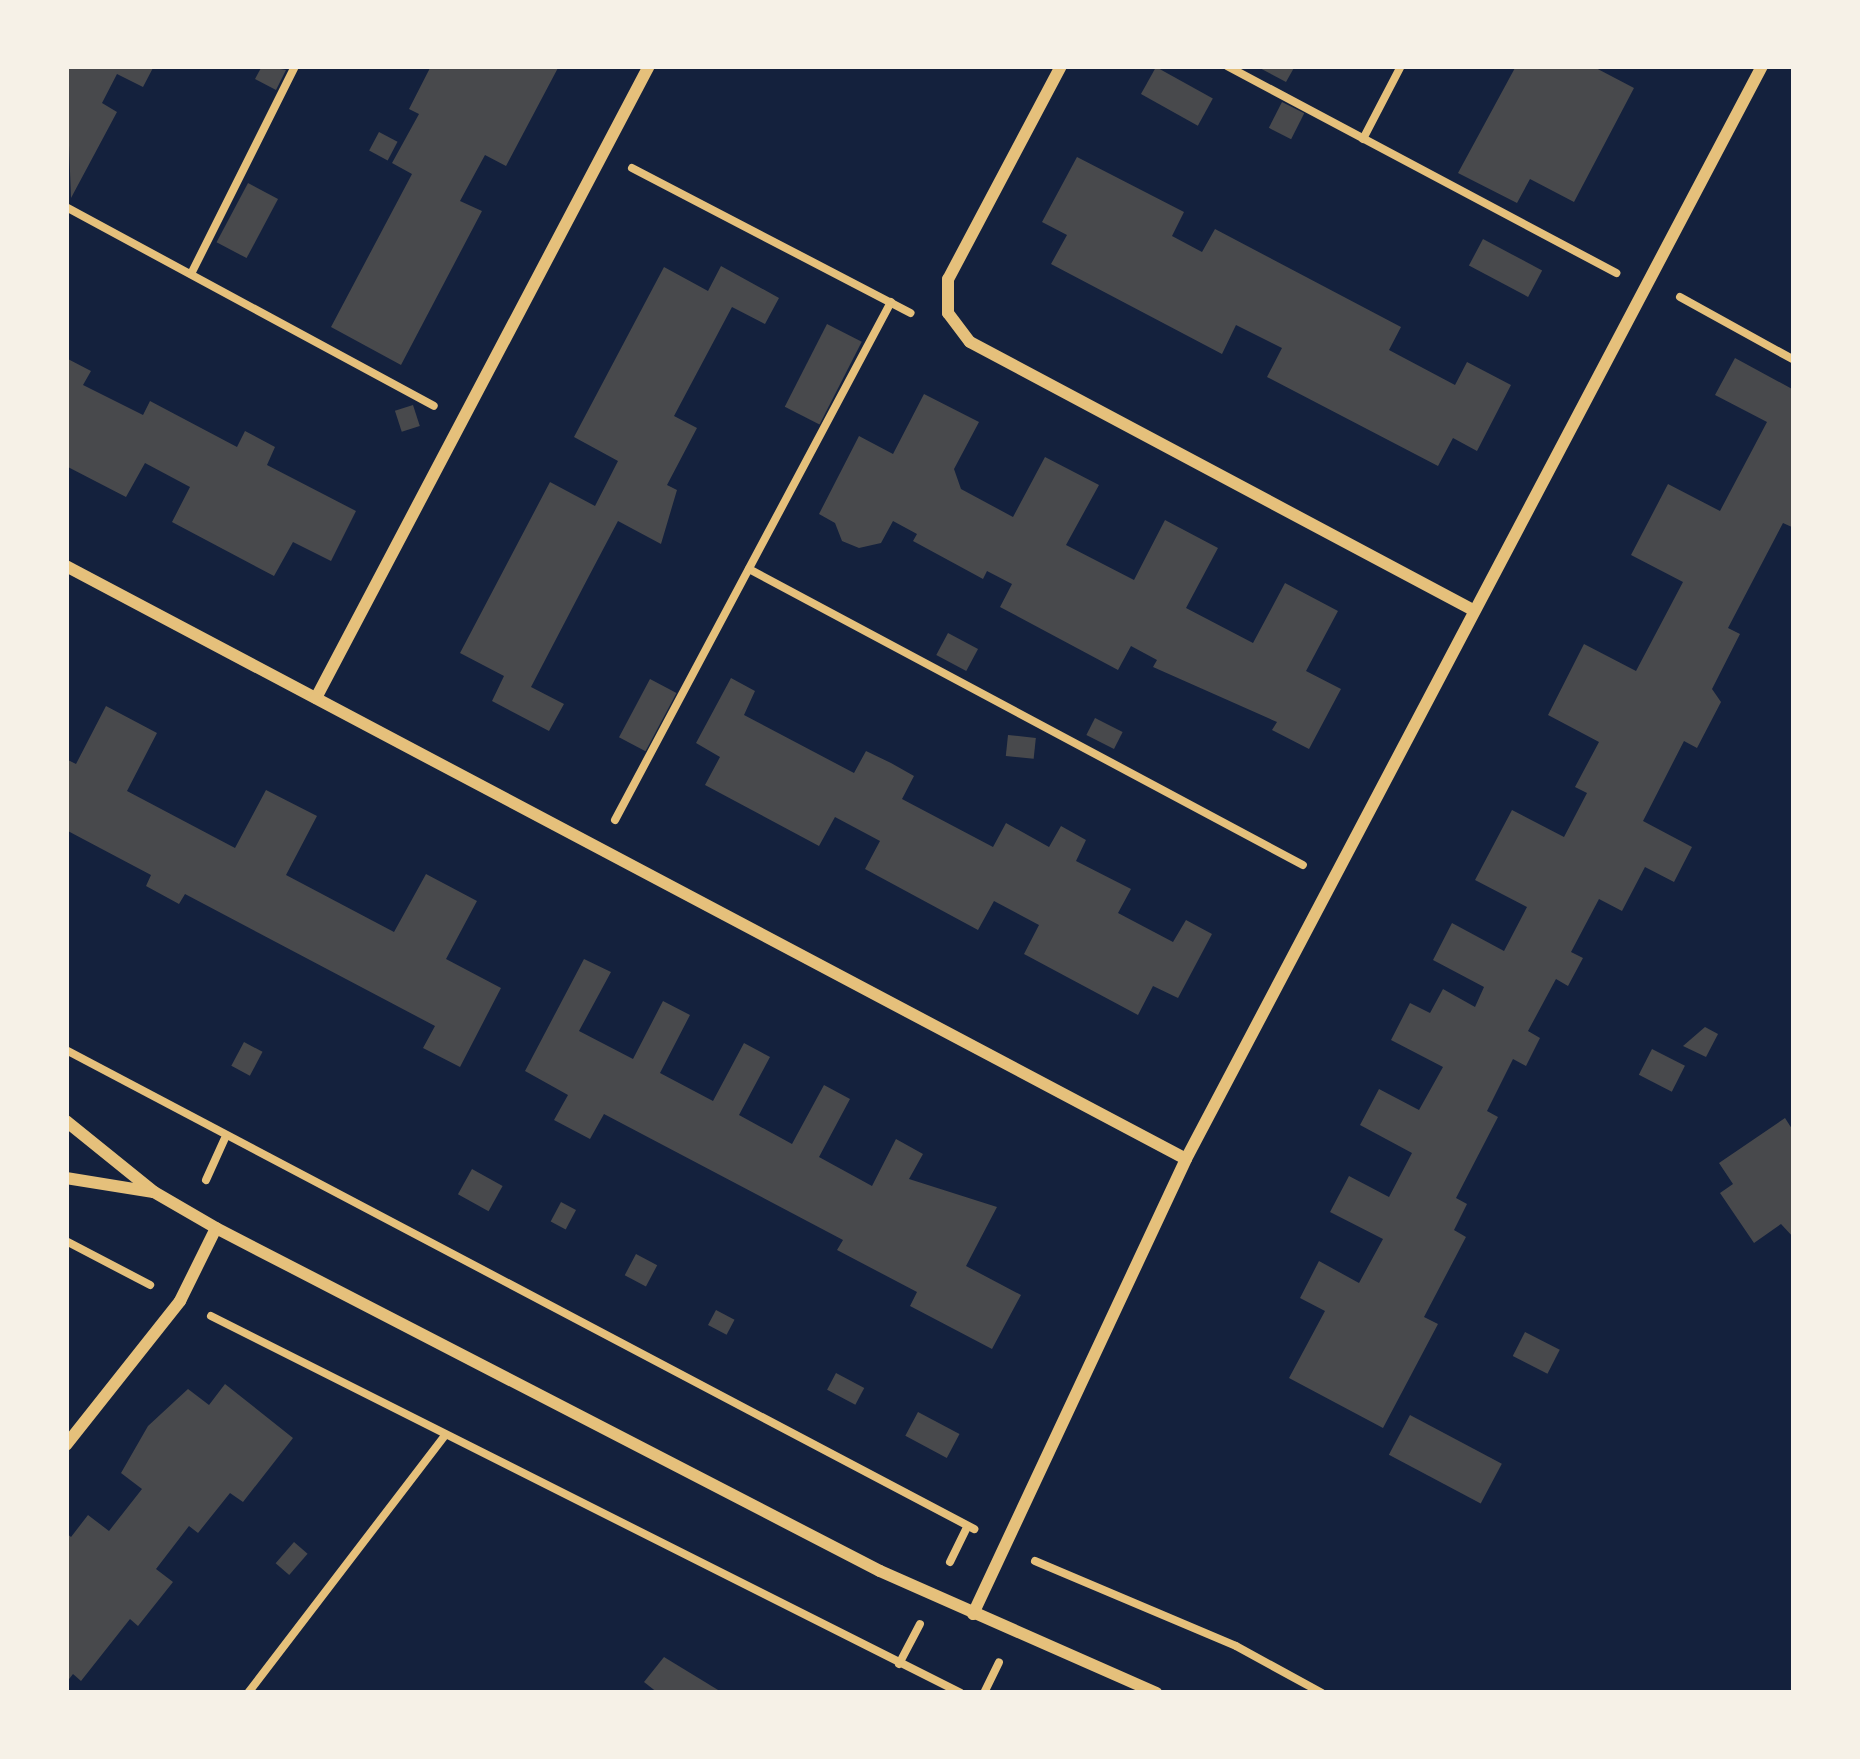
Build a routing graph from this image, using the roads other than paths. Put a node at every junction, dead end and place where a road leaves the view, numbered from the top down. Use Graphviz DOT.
graph roads {
  1 [pos="649,66"];
  2 [pos="1061,66"];
  3 [pos="1762,66"];
  4 [pos="66,566"];
  5 [pos="1473,610"];
  6 [pos="316,698"];
  7 [pos="66,1121"];
  8 [pos="1186,1159"];
  9 [pos="66,1178"];
  10 [pos="154,1192"];
  11 [pos="216,1228"];
  12 [pos="66,1445"];
  13 [pos="973,1614"];
  14 [pos="1156,1693"];
  1 -- 6 [label="street"];
  2 -- 5 [label="street"];
  3 -- 5 [label="street"];
  4 -- 6 [label="street"];
  5 -- 8 [label="street"];
  6 -- 8 [label="street"];
  7 -- 10 [label="street"];
  8 -- 13 [label="street"];
  9 -- 10 [label="street"];
  10 -- 11 [label="street"];
  11 -- 12 [label="street"];
  11 -- 13 [label="street"];
  13 -- 14 [label="street"];
}
